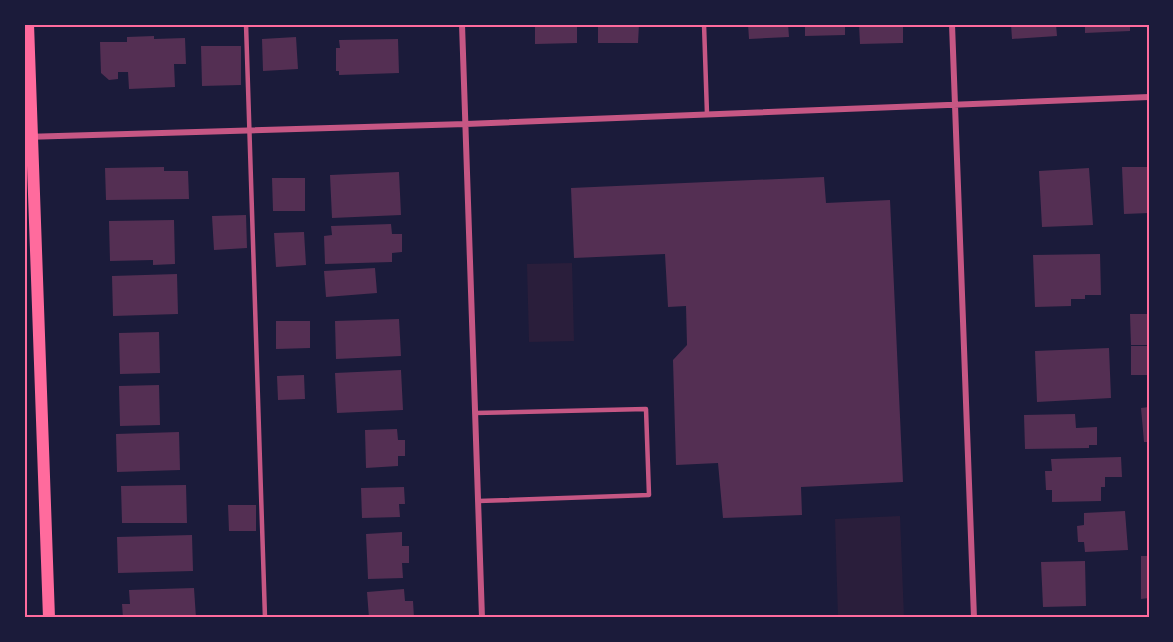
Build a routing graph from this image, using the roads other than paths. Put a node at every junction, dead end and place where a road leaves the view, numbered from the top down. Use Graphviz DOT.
graph roads {
  1 [pos="28,24"];
  2 [pos="246,24"];
  3 [pos="462,24"];
  4 [pos="704,24"];
  5 [pos="952,24"];
  6 [pos="1149,97"];
  7 [pos="955,104"];
  8 [pos="707,114"];
  9 [pos="466,124"];
  10 [pos="250,130"];
  11 [pos="28,136"];
  12 [pos="475,413"];
  13 [pos="478,501"];
  14 [pos="49,618"];
  15 [pos="265,618"];
  16 [pos="482,618"];
  17 [pos="974,618"];
  1 -- 11 [label="main road"];
  2 -- 10 [label="lane"];
  3 -- 9 [label="street"];
  4 -- 8 [label="lane"];
  5 -- 7 [label="street"];
  6 -- 7 [label="street"];
  7 -- 8 [label="street"];
  7 -- 17 [label="street"];
  8 -- 9 [label="street"];
  9 -- 10 [label="street"];
  9 -- 12 [label="street"];
  10 -- 11 [label="street"];
  10 -- 15 [label="lane"];
  11 -- 14 [label="main road"];
  12 -- 13 [label="street"];
  12 -- 13 [label="lane"];
  13 -- 16 [label="street"];
}
